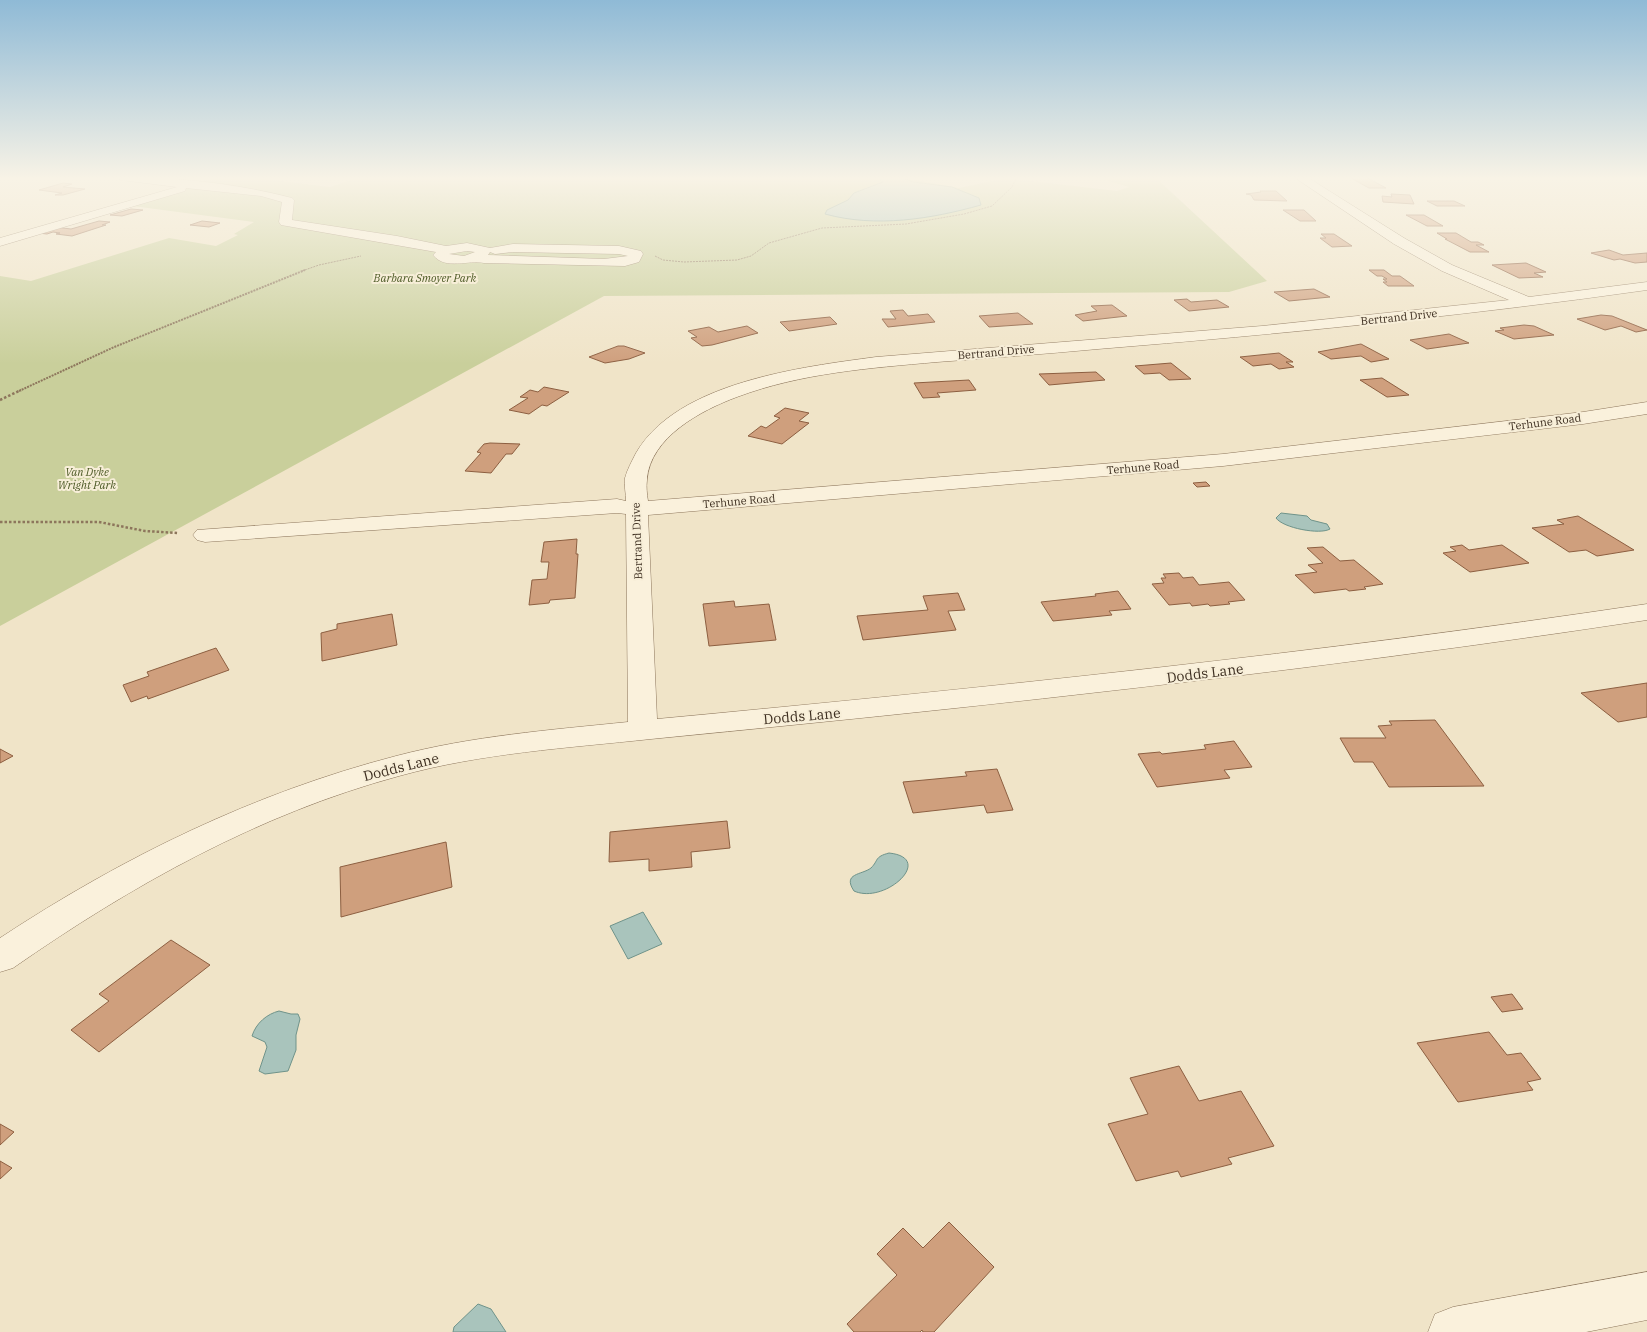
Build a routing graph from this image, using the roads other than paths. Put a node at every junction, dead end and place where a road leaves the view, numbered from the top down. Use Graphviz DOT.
graph roads {
  1 [pos="391,239"];
  2 [pos="1396,239"];
  3 [pos="446,250"];
  4 [pos="495,250"];
  5 [pos="484,259"];
  6 [pos="1647,286"];
  7 [pos="1528,302"];
  8 [pos="1647,408"];
  9 [pos="636,510"];
  10 [pos="205,536"];
  11 [pos="1647,612"];
  12 [pos="643,730"];
  13 [pos="0,957"];
  14 [pos="1647,1296"];
  15 [pos="1453,1332"];
  1 -- 3 [label="street"];
  2 -- 7 [label="street"];
  4 -- 5 [label="street"];
  6 -- 7 [label="street, Bertrand Drive"];
  7 -- 9 [label="street, Bertrand Drive"];
  8 -- 9 [label="street, Terhune Road"];
  9 -- 10 [label="street, Terhune Road"];
  9 -- 12 [label="street, Bertrand Drive"];
  11 -- 12 [label="street, Dodds Lane"];
  12 -- 13 [label="street, Dodds Lane"];
  14 -- 15 [label="street"];
}
